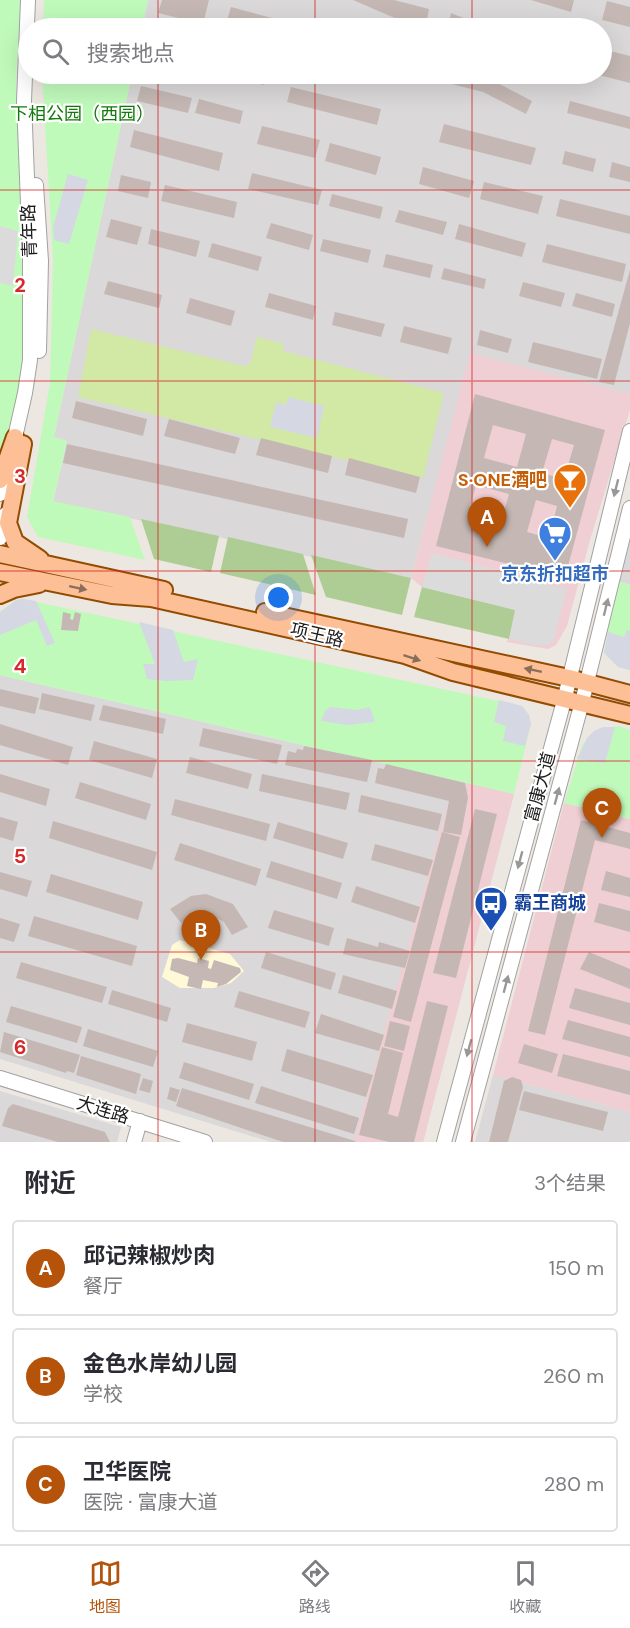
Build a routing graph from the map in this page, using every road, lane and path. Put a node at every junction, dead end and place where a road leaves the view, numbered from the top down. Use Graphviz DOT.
graph roads {
  1 [pos="28,0"];
  2 [pos="38,0"];
  3 [pos="26,18"];
  4 [pos="35,18"];
  5 [pos="24,84"];
  6 [pos="33,84"];
  7 [pos="630,431"];
  8 [pos="19,440"];
  9 [pos="0,480"];
  10 [pos="0,494"];
  11 [pos="630,508"];
  12 [pos="0,538"];
  13 [pos="0,554"];
  14 [pos="0,572"];
  15 [pos="50,574"];
  16 [pos="0,595"];
  17 [pos="569,678"];
  18 [pos="587,682"];
  19 [pos="630,694"];
  20 [pos="564,697"];
  21 [pos="582,702"];
  22 [pos="630,715"];
  23 [pos="0,1078"];
  24 [pos="140,1121"];
  25 [pos="134,1142"];
  26 [pos="205,1142"];
  27 [pos="444,1142"];
  28 [pos="463,1142"];
  1 -- 3 [label="street, 青年路"];
  2 -- 4 [label="street"];
  5 -- 8 [label="street, 青年路"];
  6 -- 8 [label="street, 青年路"];
  7 -- 17 [label="street, 富康大道, one-way"];
  8 -- 9 [label="main road"];
  8 -- 10 [label="street, 青年路"];
  8 -- 12 [label="street, 青年路"];
  8 -- 15 [label="main road"];
  18 -- 11 [label="street, 富康大道, one-way"];
  13 -- 15 [label="main road, 项王路"];
  14 -- 15 [label="main road, 项王路"];
  15 -- 16 [label="main road"];
  17 -- 15 [label="main road, 项王路, one-way"];
  15 -- 20 [label="main road, 项王路, one-way"];
  17 -- 18 [label="main road, 项王路"];
  17 -- 20 [label="street, 富康大道"];
  18 -- 19 [label="main road, 项王路"];
  18 -- 21 [label="street, 富康大道"];
  20 -- 21 [label="main road, 项王路"];
  20 -- 27 [label="street, 富康大道, one-way"];
  21 -- 22 [label="main road, 项王路"];
  28 -- 21 [label="street, 富康大道, one-way"];
  23 -- 24 [label="street, 大连路"];
  24 -- 25 [label="street"];
  24 -- 26 [label="street, 大连路"];
}
